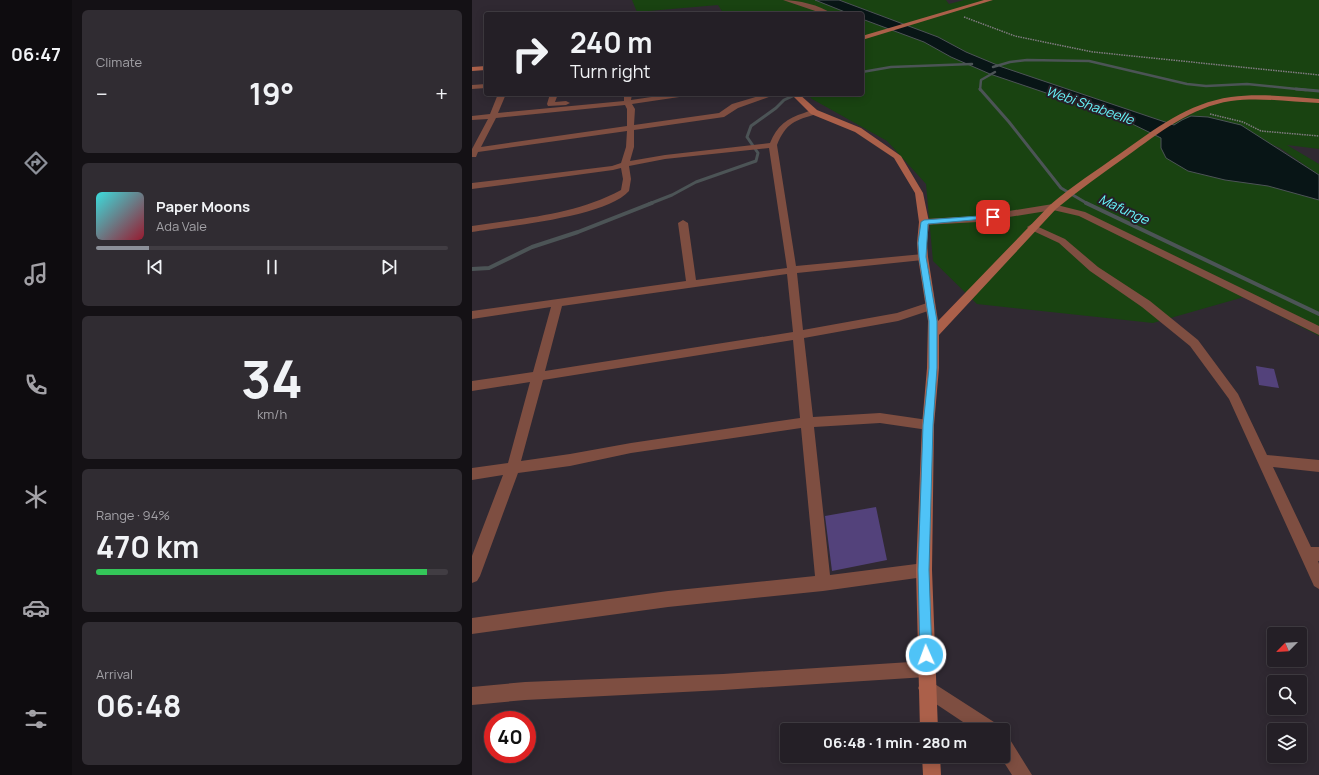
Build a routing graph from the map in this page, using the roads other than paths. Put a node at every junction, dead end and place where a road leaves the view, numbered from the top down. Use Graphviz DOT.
graph roads {
  1 [pos="786,0"];
  2 [pos="990,0"];
  3 [pos="825,12"];
  4 [pos="864,36"];
  5 [pos="484,68"];
  6 [pos="472,70"];
  7 [pos="484,86"];
  8 [pos="472,88"];
  9 [pos="501,96"];
  10 [pos="553,96"];
  11 [pos="628,96"];
  12 [pos="673,96"];
  13 [pos="767,96"];
  14 [pos="797,96"];
  15 [pos="1319,101"];
  16 [pos="627,103"];
  17 [pos="598,106"];
  18 [pos="814,112"];
  19 [pos="493,116"];
  20 [pos="472,118"];
  21 [pos="631,128"];
  22 [pos="773,145"];
  23 [pos="473,152"];
  24 [pos="625,164"];
  25 [pos="472,186"];
  26 [pos="1052,207"];
  27 [pos="924,222"];
  28 [pos="683,223"];
  29 [pos="1032,227"];
  30 [pos="472,228"];
  31 [pos="922,257"];
  32 [pos="792,270"];
  33 [pos="692,285"];
  34 [pos="558,302"];
  35 [pos="930,306"];
  36 [pos="472,314"];
  37 [pos="1319,331"];
  38 [pos="799,335"];
  39 [pos="932,335"];
  40 [pos="539,375"];
  41 [pos="472,386"];
  42 [pos="808,422"];
  43 [pos="928,425"];
  44 [pos="1264,460"];
  45 [pos="1319,466"];
  46 [pos="513,468"];
  47 [pos="472,474"];
  48 [pos="1313,554"];
  49 [pos="924,570"];
  50 [pos="472,576"];
  51 [pos="1319,581"];
  52 [pos="823,583"];
  53 [pos="472,626"];
  54 [pos="926,669"];
  55 [pos="927,688"];
  56 [pos="472,696"];
  57 [pos="929,723"];
  58 [pos="980,723"];
  59 [pos="1010,755"];
  60 [pos="931,763"];
  61 [pos="932,775"];
  62 [pos="1023,775"];
  1 -- 3 [label="street"];
  2 -- 4 [label="street"];
  5 -- 6 [label="street"];
  7 -- 8 [label="street"];
  9 -- 19 [label="street"];
  10 -- 17 [label="street"];
  11 -- 16 [label="street"];
  12 -- 16 [label="street"];
  13 -- 21 [label="street"];
  14 -- 18 [label="street"];
  15 -- 26 [label="street"];
  16 -- 17 [label="street"];
  16 -- 21 [label="street"];
  17 -- 19 [label="street"];
  18 -- 22 [label="street"];
  18 -- 27 [label="street"];
  19 -- 20 [label="street"];
  19 -- 23 [label="street"];
  21 -- 23 [label="street"];
  21 -- 24 [label="street"];
  22 -- 24 [label="street"];
  22 -- 32 [label="street"];
  24 -- 25 [label="street"];
  24 -- 30 [label="street"];
  26 -- 27 [label="street"];
  26 -- 29 [label="street"];
  26 -- 37 [label="street"];
  27 -- 31 [label="street"];
  28 -- 33 [label="street"];
  29 -- 39 [label="street"];
  29 -- 44 [label="street"];
  31 -- 32 [label="street"];
  31 -- 35 [label="street"];
  32 -- 33 [label="street"];
  32 -- 38 [label="street"];
  33 -- 34 [label="street"];
  34 -- 36 [label="street"];
  34 -- 40 [label="street"];
  35 -- 38 [label="street"];
  35 -- 39 [label="street"];
  38 -- 40 [label="street"];
  38 -- 42 [label="street"];
  39 -- 43 [label="street"];
  40 -- 41 [label="street"];
  40 -- 46 [label="street"];
  42 -- 43 [label="street"];
  42 -- 46 [label="street"];
  42 -- 52 [label="street"];
  43 -- 49 [label="street"];
  44 -- 45 [label="street"];
  44 -- 48 [label="street"];
  46 -- 47 [label="street"];
  46 -- 50 [label="street"];
  48 -- 51 [label="street"];
  49 -- 52 [label="street"];
  49 -- 54 [label="street"];
  52 -- 53 [label="street"];
  54 -- 55 [label="street"];
  54 -- 56 [label="street"];
  55 -- 57 [label="street"];
  55 -- 58 [label="street"];
  59 -- 62 [label="street"];
  60 -- 61 [label="street"];
}
